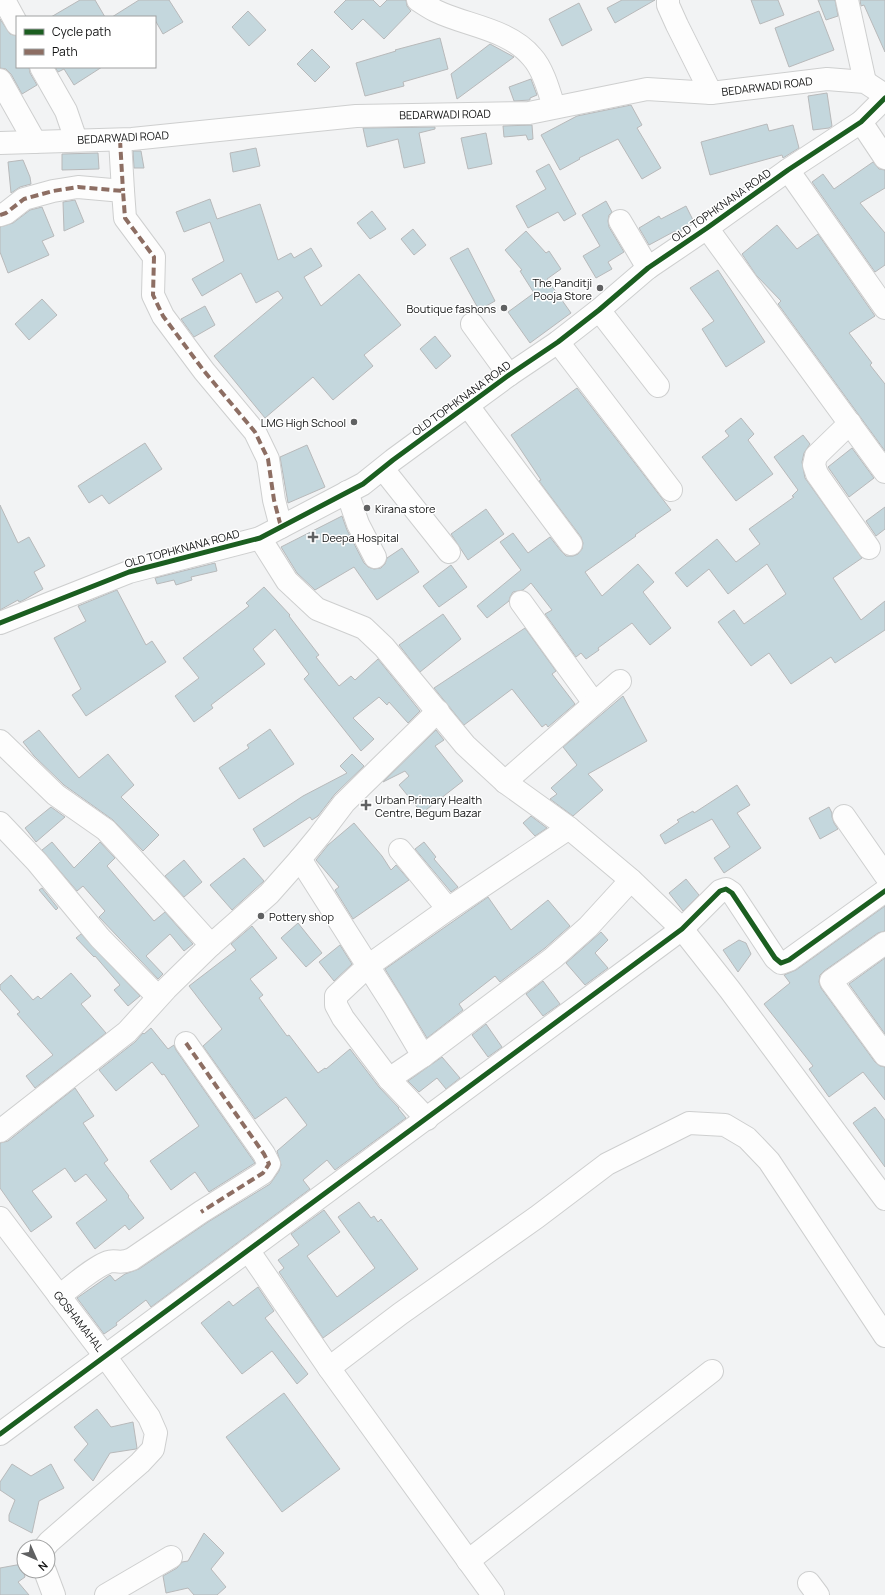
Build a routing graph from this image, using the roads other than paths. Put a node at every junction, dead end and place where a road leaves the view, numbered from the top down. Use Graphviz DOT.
graph roads {
  1 [pos="4,0"];
  2 [pos="418,0"];
  3 [pos="668,0"];
  4 [pos="847,0"];
  5 [pos="16,22"];
  6 [pos="42,68"];
  7 [pos="0,80"];
  8 [pos="865,82"];
  9 [pos="711,93"];
  10 [pos="885,95"];
  11 [pos="885,98"];
  12 [pos="554,107"];
  13 [pos="861,122"];
  14 [pos="76,140"];
  15 [pos="120,140"];
  16 [pos="0,142"];
  17 [pos="35,142"];
  18 [pos="885,158"];
  19 [pos="788,170"];
  20 [pos="123,191"];
  21 [pos="0,215"];
  22 [pos="620,221"];
  23 [pos="707,228"];
  24 [pos="648,268"];
  25 [pos="885,308"];
  26 [pos="599,310"];
  27 [pos="472,324"];
  28 [pos="558,342"];
  29 [pos="509,376"];
  30 [pos="658,386"];
  31 [pos="468,406"];
  32 [pos="850,423"];
  33 [pos="383,469"];
  34 [pos="885,472"];
  35 [pos="671,490"];
  36 [pos="347,492"];
  37 [pos="281,527"];
  38 [pos="260,538"];
  39 [pos="571,544"];
  40 [pos="869,548"];
  41 [pos="450,552"];
  42 [pos="375,557"];
  43 [pos="521,602"];
  44 [pos="0,623"];
  45 [pos="620,681"];
  46 [pos="594,703"];
  47 [pos="438,711"];
  48 [pos="1,745"];
  49 [pos="505,782"];
  50 [pos="844,816"];
  51 [pos="0,823"];
  52 [pos="568,828"];
  53 [pos="400,850"];
  54 [pos="300,858"];
  55 [pos="885,875"];
  56 [pos="631,880"];
  57 [pos="885,892"];
  58 [pos="448,909"];
  59 [pos="682,929"];
  60 [pos="885,943"];
  61 [pos="211,945"];
  62 [pos="368,966"];
  63 [pos="158,997"];
  64 [pos="186,1043"];
  65 [pos="885,1055"];
  66 [pos="423,1056"];
  67 [pos="389,1079"];
  68 [pos="427,1119"];
  69 [pos="0,1131"];
  70 [pos="885,1200"];
  71 [pos="0,1218"];
  72 [pos="248,1250"];
  73 [pos="60,1296"];
  74 [pos="885,1336"];
  75 [pos="105,1356"];
  76 [pos="329,1368"];
  77 [pos="712,1371"];
  78 [pos="0,1434"];
  79 [pos="52,1539"];
  80 [pos="171,1558"];
  81 [pos="468,1561"];
  82 [pos="48,1579"];
  83 [pos="54,1595"];
  84 [pos="106,1595"];
  85 [pos="493,1595"];
  1 -- 5 [label="street"];
  2 -- 12 [label="street"];
  3 -- 9 [label="street"];
  4 -- 8 [label="street"];
  6 -- 14 [label="street"];
  7 -- 17 [label="street"];
  8 -- 9 [label="street, BEDARWADI ROAD"];
  8 -- 10 [label="street, BEDARWADI ROAD"];
  9 -- 12 [label="street, BEDARWADI ROAD"];
  11 -- 13 [label="street, OLD TOPHKNANA ROAD"];
  12 -- 15 [label="street, BEDARWADI ROAD"];
  13 -- 18 [label="street"];
  13 -- 19 [label="street, OLD TOPHKNANA ROAD"];
  14 -- 15 [label="street, BEDARWADI ROAD"];
  14 -- 17 [label="street, BEDARWADI ROAD"];
  15 -- 20 [label="street"];
  16 -- 17 [label="street, BEDARWADI ROAD"];
  19 -- 23 [label="street, OLD TOPHKNANA ROAD"];
  19 -- 25 [label="street"];
  20 -- 21 [label="street"];
  20 -- 37 [label="street"];
  22 -- 24 [label="street"];
  23 -- 24 [label="street, OLD TOPHKNANA ROAD"];
  23 -- 32 [label="street"];
  24 -- 26 [label="street, OLD TOPHKNANA ROAD"];
  26 -- 28 [label="street, OLD TOPHKNANA ROAD"];
  26 -- 30 [label="street"];
  27 -- 29 [label="street"];
  28 -- 29 [label="street, OLD TOPHKNANA ROAD"];
  28 -- 35 [label="street"];
  29 -- 31 [label="street, OLD TOPHKNANA ROAD"];
  31 -- 33 [label="street, OLD TOPHKNANA ROAD"];
  31 -- 39 [label="street"];
  32 -- 34 [label="street"];
  32 -- 40 [label="street"];
  33 -- 36 [label="street, OLD TOPHKNANA ROAD"];
  33 -- 41 [label="street"];
  36 -- 37 [label="street, OLD TOPHKNANA ROAD"];
  36 -- 42 [label="street"];
  37 -- 38 [label="street, OLD TOPHKNANA ROAD"];
  38 -- 44 [label="street, OLD TOPHKNANA ROAD"];
  38 -- 47 [label="street"];
  43 -- 46 [label="street"];
  45 -- 46 [label="street"];
  46 -- 49 [label="street"];
  47 -- 49 [label="street"];
  47 -- 54 [label="street"];
  48 -- 61 [label="street"];
  49 -- 52 [label="street"];
  50 -- 55 [label="street"];
  51 -- 63 [label="street"];
  52 -- 56 [label="street"];
  52 -- 58 [label="street"];
  53 -- 58 [label="street"];
  54 -- 61 [label="street"];
  54 -- 62 [label="street"];
  56 -- 59 [label="street"];
  56 -- 66 [label="street"];
  57 -- 59 [label="street"];
  58 -- 62 [label="street"];
  59 -- 68 [label="street"];
  59 -- 70 [label="street"];
  60 -- 65 [label="street"];
  61 -- 63 [label="street"];
  62 -- 66 [label="street"];
  62 -- 67 [label="street"];
  63 -- 69 [label="street"];
  64 -- 73 [label="street"];
  66 -- 67 [label="street"];
  67 -- 68 [label="street"];
  68 -- 72 [label="street"];
  71 -- 73 [label="street, GOSHAMAHAL"];
  72 -- 75 [label="street"];
  72 -- 76 [label="street"];
  73 -- 75 [label="street, GOSHAMAHAL"];
  74 -- 76 [label="street"];
  75 -- 78 [label="street"];
  75 -- 79 [label="street, GOSHAMAHAL"];
  76 -- 81 [label="street"];
  77 -- 81 [label="street"];
  80 -- 84 [label="street"];
  81 -- 85 [label="street"];
  82 -- 83 [label="street"];
}
